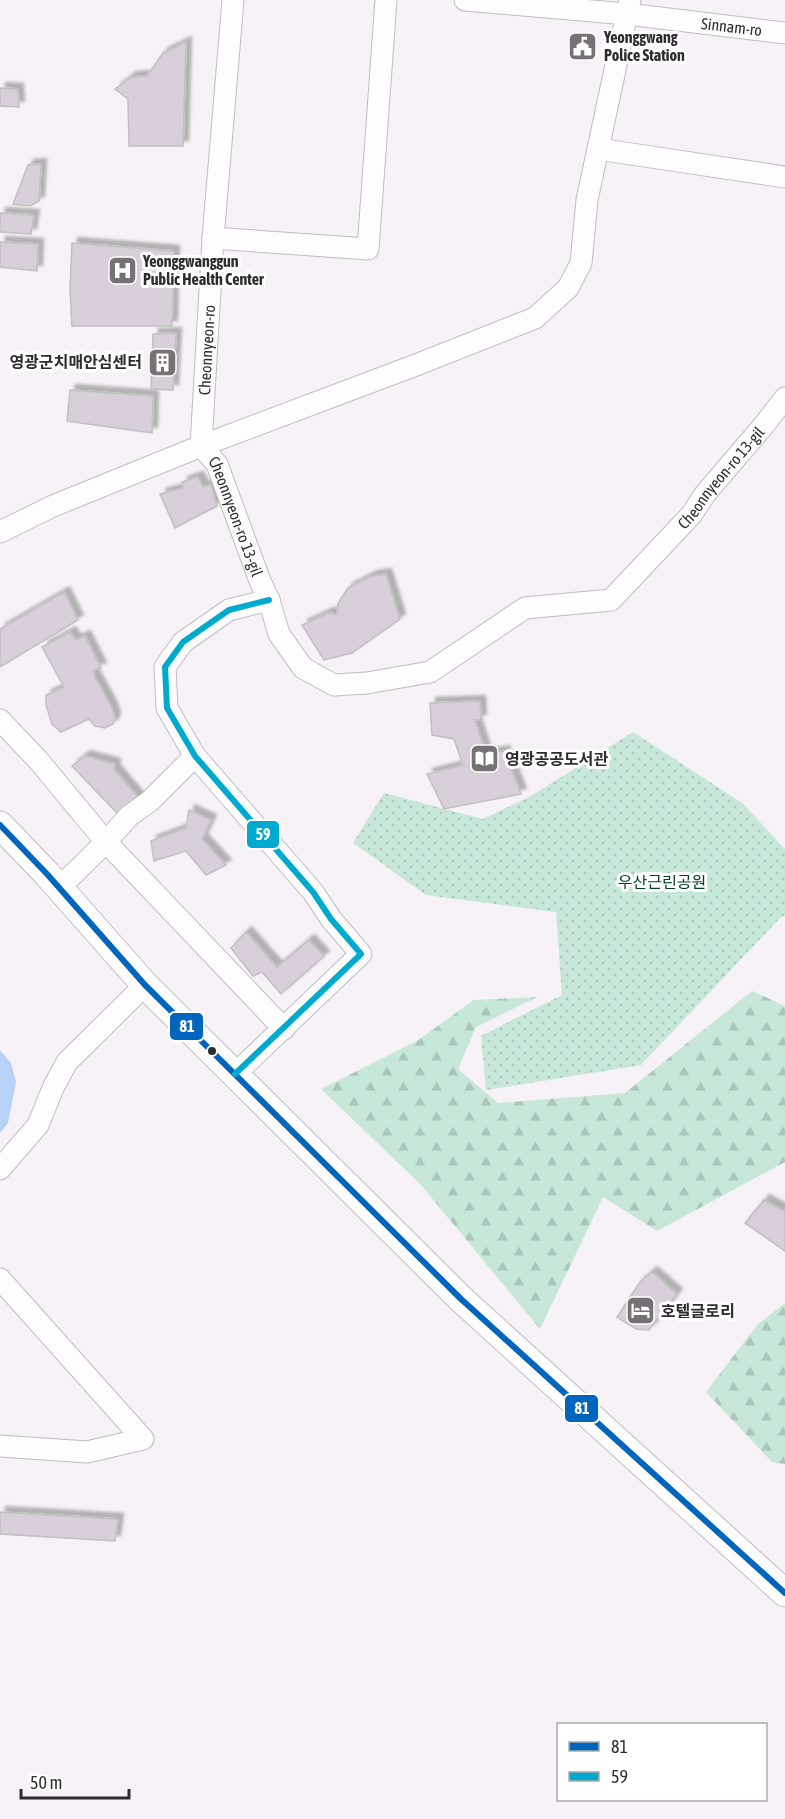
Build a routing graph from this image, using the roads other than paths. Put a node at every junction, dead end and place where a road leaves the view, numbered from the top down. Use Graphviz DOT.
graph roads {
  1 [pos="233,0"];
  2 [pos="386,0"];
  3 [pos="465,0"];
  4 [pos="628,7"];
  5 [pos="785,33"];
  6 [pos="598,149"];
  7 [pos="785,177"];
  8 [pos="213,238"];
  9 [pos="785,398"];
  10 [pos="201,446"];
  11 [pos="0,532"];
  12 [pos="270,600"];
  13 [pos="0,720"];
  14 [pos="195,756"];
  15 [pos="0,825"];
  16 [pos="106,842"];
  17 [pos="59,888"];
  18 [pos="145,985"];
  19 [pos="284,1029"];
  20 [pos="236,1074"];
  21 [pos="3,1164"];
  22 [pos="0,1278"];
  23 [pos="0,1446"];
  24 [pos="785,1593"];
  1 -- 8 [label="street, Cheonnyeon-ro"];
  2 -- 8 [label="street"];
  3 -- 4 [label="street, Sinnam-ro"];
  4 -- 5 [label="street, Sinnam-ro"];
  4 -- 6 [label="street, Cheonnyeon-ro 13-gil"];
  6 -- 7 [label="street"];
  6 -- 10 [label="street, Cheonnyeon-ro 13-gil"];
  8 -- 10 [label="street, Cheonnyeon-ro"];
  9 -- 12 [label="street, Cheonnyeon-ro 13-gil"];
  10 -- 11 [label="street"];
  10 -- 12 [label="street, Cheonnyeon-ro 13-gil"];
  12 -- 14 [label="street"];
  13 -- 16 [label="street"];
  14 -- 16 [label="street"];
  14 -- 19 [label="street"];
  15 -- 17 [label="main road"];
  16 -- 17 [label="street"];
  16 -- 19 [label="street"];
  17 -- 18 [label="main road"];
  18 -- 20 [label="main road"];
  18 -- 21 [label="street"];
  19 -- 20 [label="street"];
  20 -- 24 [label="main road"];
  22 -- 23 [label="street"];
}
